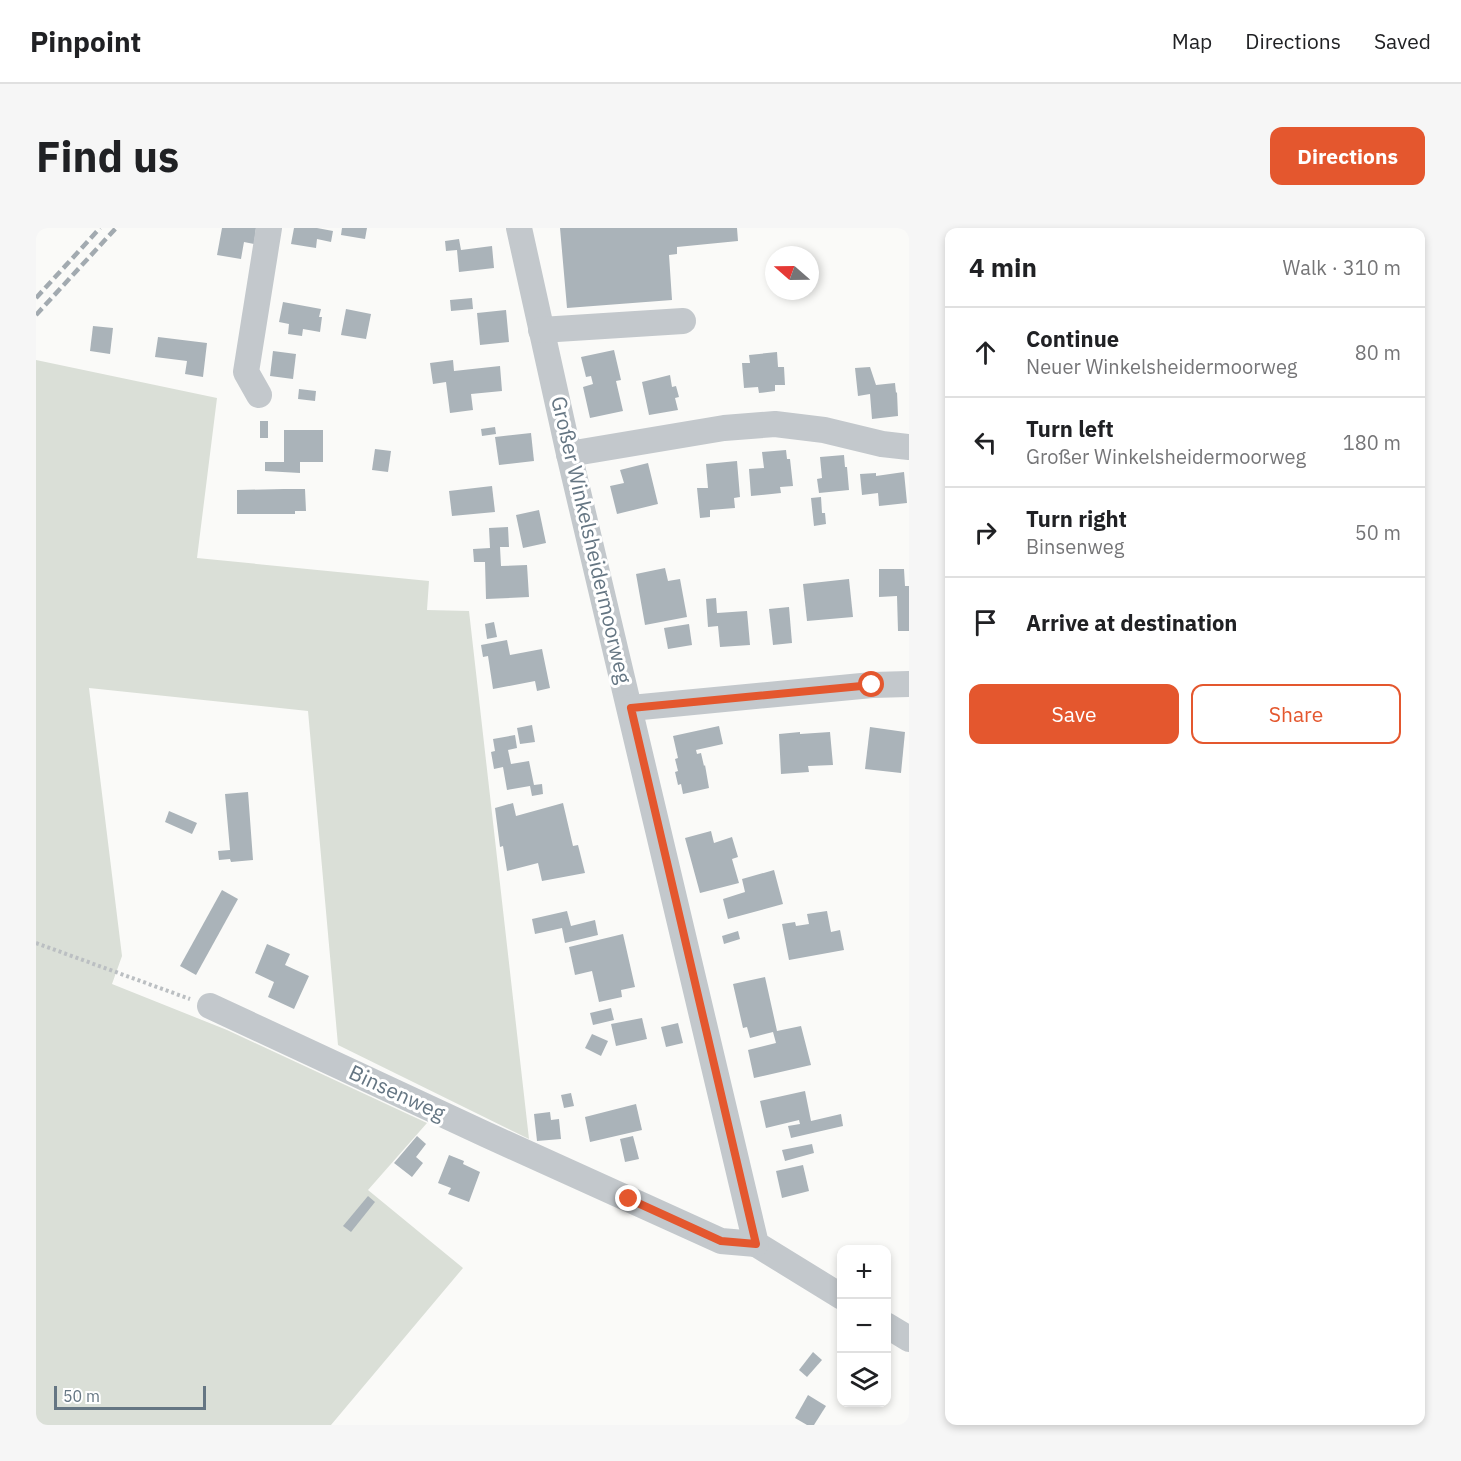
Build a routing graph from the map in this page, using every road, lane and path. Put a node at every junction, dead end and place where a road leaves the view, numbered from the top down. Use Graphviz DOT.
graph roads {
  1 [pos="269,228"];
  2 [pos="519,228"];
  3 [pos="683,321"];
  4 [pos="541,330"];
  5 [pos="259,395"];
  6 [pos="909,447"];
  7 [pos="569,454"];
  8 [pos="909,684"];
  9 [pos="631,708"];
  10 [pos="36,943"];
  11 [pos="210,1006"];
  12 [pos="756,1244"];
  13 [pos="837,1294"];
  14 [pos="891,1328"];
  15 [pos="909,1339"];
  1 -- 5 [label="street"];
  2 -- 4 [label="street, Großer Winkelsheidermoorweg"];
  3 -- 4 [label="street"];
  4 -- 7 [label="street, Großer Winkelsheidermoorweg"];
  6 -- 7 [label="street"];
  7 -- 9 [label="street, Großer Winkelsheidermoorweg"];
  8 -- 9 [label="street"];
  9 -- 12 [label="street, Großer Winkelsheidermoorweg"];
  10 -- 11 [label="path"];
  11 -- 12 [label="street, Binsenweg"];
  12 -- 13 [label="street"];
  14 -- 15 [label="street"];
}
